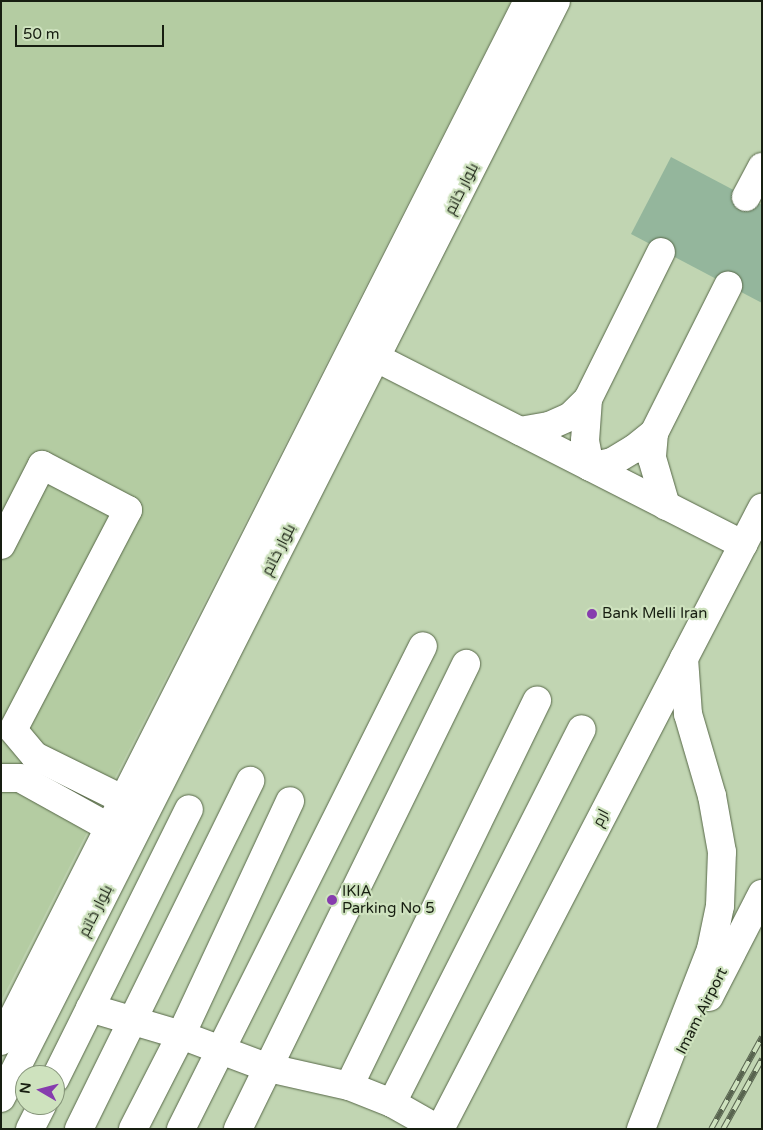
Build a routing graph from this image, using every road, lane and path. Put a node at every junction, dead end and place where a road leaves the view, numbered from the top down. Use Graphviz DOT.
graph roads {
  1 [pos="528,1"];
  2 [pos="556,1"];
  3 [pos="762,166"];
  4 [pos="746,197"];
  5 [pos="661,252"];
  6 [pos="728,286"];
  7 [pos="352,345"];
  8 [pos="377,358"];
  9 [pos="588,399"];
  10 [pos="520,431"];
  11 [pos="654,433"];
  12 [pos="590,467"];
  13 [pos="666,506"];
  14 [pos="762,508"];
  15 [pos="1,545"];
  16 [pos="743,545"];
  17 [pos="423,646"];
  18 [pos="684,658"];
  19 [pos="466,664"];
  20 [pos="537,700"];
  21 [pos="582,729"];
  22 [pos="1,778"];
  23 [pos="250,781"];
  24 [pos="124,800"];
  25 [pos="290,800"];
  26 [pos="190,809"];
  27 [pos="110,828"];
  28 [pos="762,894"];
  29 [pos="90,1008"];
  30 [pos="134,1020"];
  31 [pos="181,1034"];
  32 [pos="1,1041"];
  33 [pos="220,1049"];
  34 [pos="62,1065"];
  35 [pos="269,1068"];
  36 [pos="349,1086"];
  37 [pos="1,1098"];
  38 [pos="392,1103"];
  39 [pos="37,1115"];
  40 [pos="30,1129"];
  41 [pos="79,1129"];
  42 [pos="133,1129"];
  43 [pos="181,1129"];
  44 [pos="238,1129"];
  45 [pos="439,1129"];
  46 [pos="642,1129"];
  1 -- 7 [label="main road, بلوار خاتم"];
  2 -- 8 [label="main road, بلوار خاتم"];
  3 -- 4 [label="main road"];
  5 -- 9 [label="main road"];
  6 -- 11 [label="main road"];
  7 -- 8 [label="main road"];
  7 -- 24 [label="main road, بلوار خاتم"];
  8 -- 10 [label="main road"];
  8 -- 37 [label="main road, بلوار خاتم"];
  9 -- 10 [label="main road"];
  9 -- 12 [label="main road"];
  10 -- 12 [label="main road"];
  11 -- 12 [label="main road"];
  11 -- 13 [label="main road"];
  12 -- 13 [label="main road"];
  13 -- 16 [label="main road"];
  14 -- 16 [label="main road, ارم"];
  15 -- 24 [label="main road"];
  16 -- 18 [label="main road, ارم"];
  17 -- 33 [label="main road"];
  18 -- 45 [label="main road, ارم"];
  18 -- 46 [label="main road"];
  19 -- 35 [label="main road"];
  20 -- 36 [label="main road"];
  21 -- 38 [label="main road"];
  22 -- 27 [label="main road"];
  23 -- 30 [label="main road"];
  24 -- 27 [label="main road, بلوار خاتم"];
  25 -- 31 [label="main road"];
  26 -- 29 [label="main road"];
  27 -- 32 [label="main road, بلوار خاتم"];
  28 -- 46 [label="main road, Imam Airport"];
  29 -- 30 [label="main road"];
  29 -- 34 [label="main road"];
  30 -- 31 [label="main road"];
  30 -- 41 [label="main road"];
  31 -- 33 [label="main road"];
  31 -- 42 [label="main road"];
  33 -- 35 [label="main road"];
  33 -- 43 [label="main road"];
  35 -- 36 [label="main road"];
  35 -- 44 [label="main road"];
  36 -- 38 [label="main road"];
  38 -- 45 [label="main road"];
  39 -- 40 [label="main road"];
}
